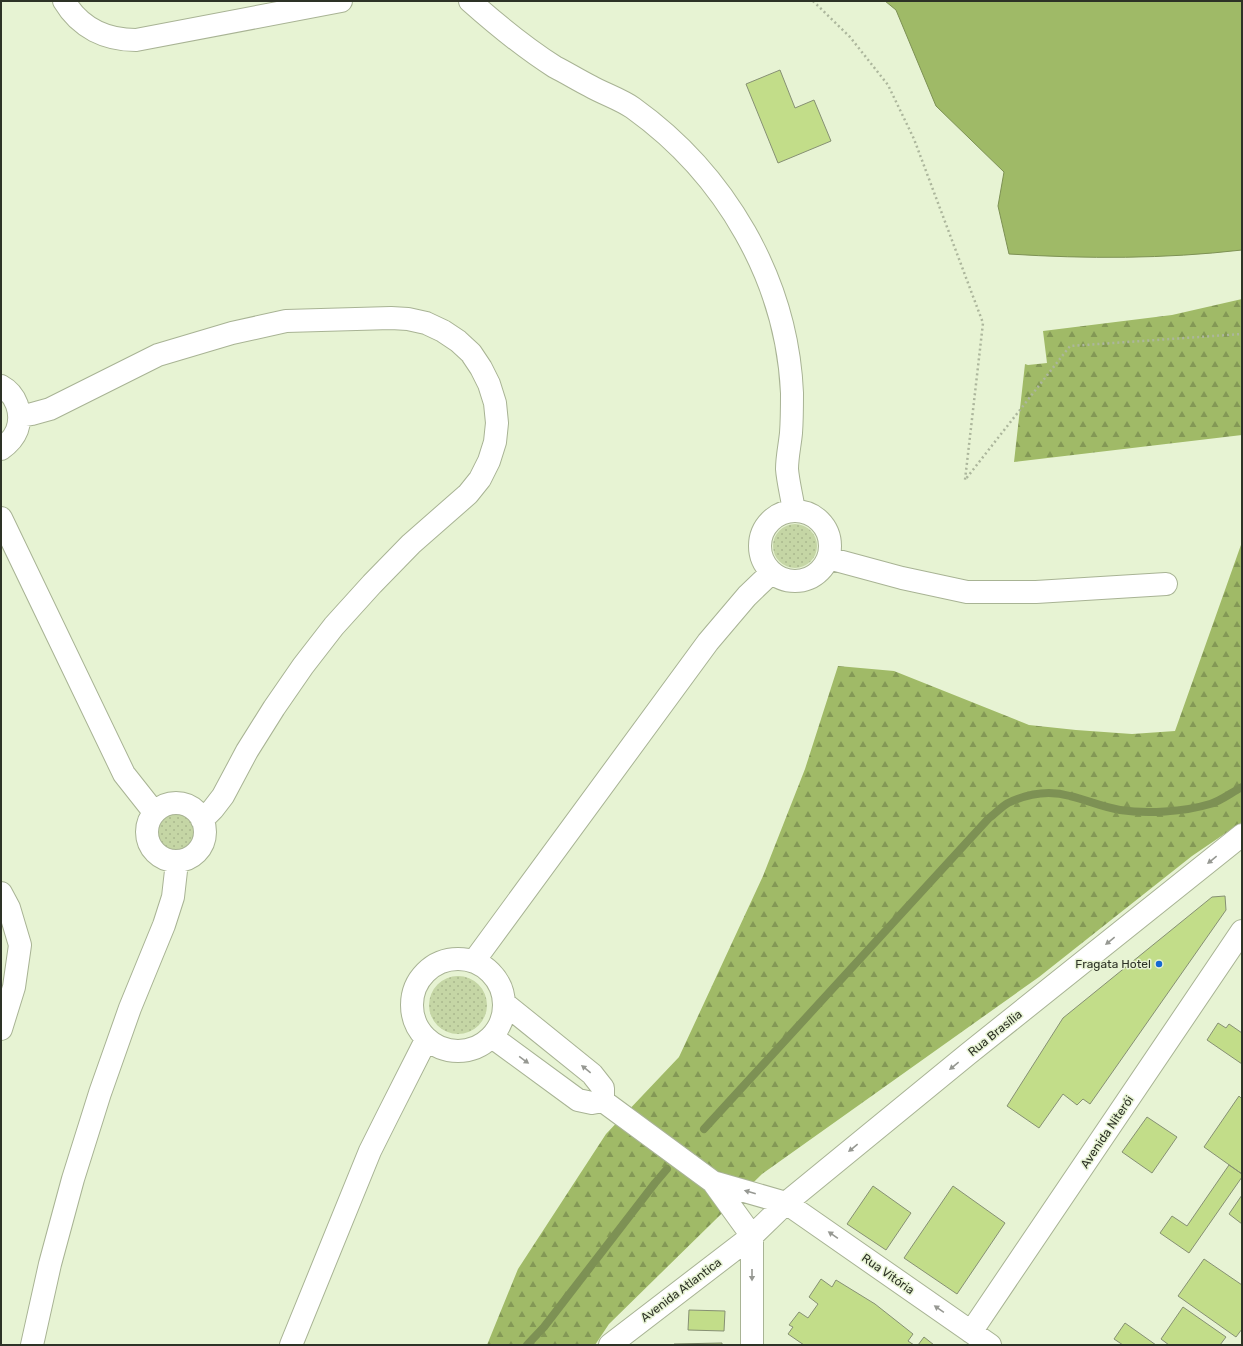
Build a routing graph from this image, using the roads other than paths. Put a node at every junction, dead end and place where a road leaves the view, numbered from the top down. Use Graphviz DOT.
graph roads {
  1 [pos="64,1"];
  2 [pos="341,1"];
  3 [pos="470,1"];
  4 [pos="1,386"];
  5 [pos="20,416"];
  6 [pos="1,449"];
  7 [pos="794,511"];
  8 [pos="1,518"];
  9 [pos="828,558"];
  10 [pos="771,573"];
  11 [pos="1166,584"];
  12 [pos="154,812"];
  13 [pos="202,820"];
  14 [pos="1242,835"];
  15 [pos="177,862"];
  16 [pos="1,893"];
  17 [pos="1242,931"];
  18 [pos="474,961"];
  19 [pos="504,1003"];
  20 [pos="1,1029"];
  21 [pos="492,1037"];
  22 [pos="426,1040"];
  23 [pos="603,1101"];
  24 [pos="713,1182"];
  25 [pos="786,1203"];
  26 [pos="752,1236"];
  27 [pos="972,1332"];
  28 [pos="32,1345"];
  29 [pos="291,1345"];
  30 [pos="610,1345"];
  31 [pos="752,1345"];
  32 [pos="990,1345"];
  1 -- 2 [label="street"];
  3 -- 7 [label="street"];
  4 -- 5 [label="street"];
  5 -- 6 [label="street"];
  5 -- 13 [label="street"];
  7 -- 9 [label="street"];
  7 -- 10 [label="street"];
  8 -- 12 [label="street"];
  9 -- 10 [label="street"];
  9 -- 11 [label="street"];
  10 -- 18 [label="street"];
  12 -- 13 [label="street"];
  12 -- 15 [label="street"];
  13 -- 15 [label="street"];
  14 -- 25 [label="street, Rua Brasília, one-way"];
  15 -- 28 [label="street"];
  16 -- 20 [label="street"];
  17 -- 27 [label="street, Avenida Niterói"];
  18 -- 19 [label="street"];
  18 -- 22 [label="street"];
  19 -- 21 [label="street"];
  23 -- 19 [label="street, one-way"];
  21 -- 22 [label="street"];
  21 -- 23 [label="street, one-way"];
  22 -- 29 [label="street"];
  23 -- 24 [label="street"];
  25 -- 24 [label="street, Rua Vitória, one-way"];
  24 -- 26 [label="street"];
  25 -- 26 [label="street, Rua Brasília"];
  27 -- 25 [label="street, Rua Vitória, one-way"];
  26 -- 30 [label="street, Avenida Atlantica"];
  26 -- 31 [label="street, one-way"];
  27 -- 32 [label="street, Rua Vitória"];
}
